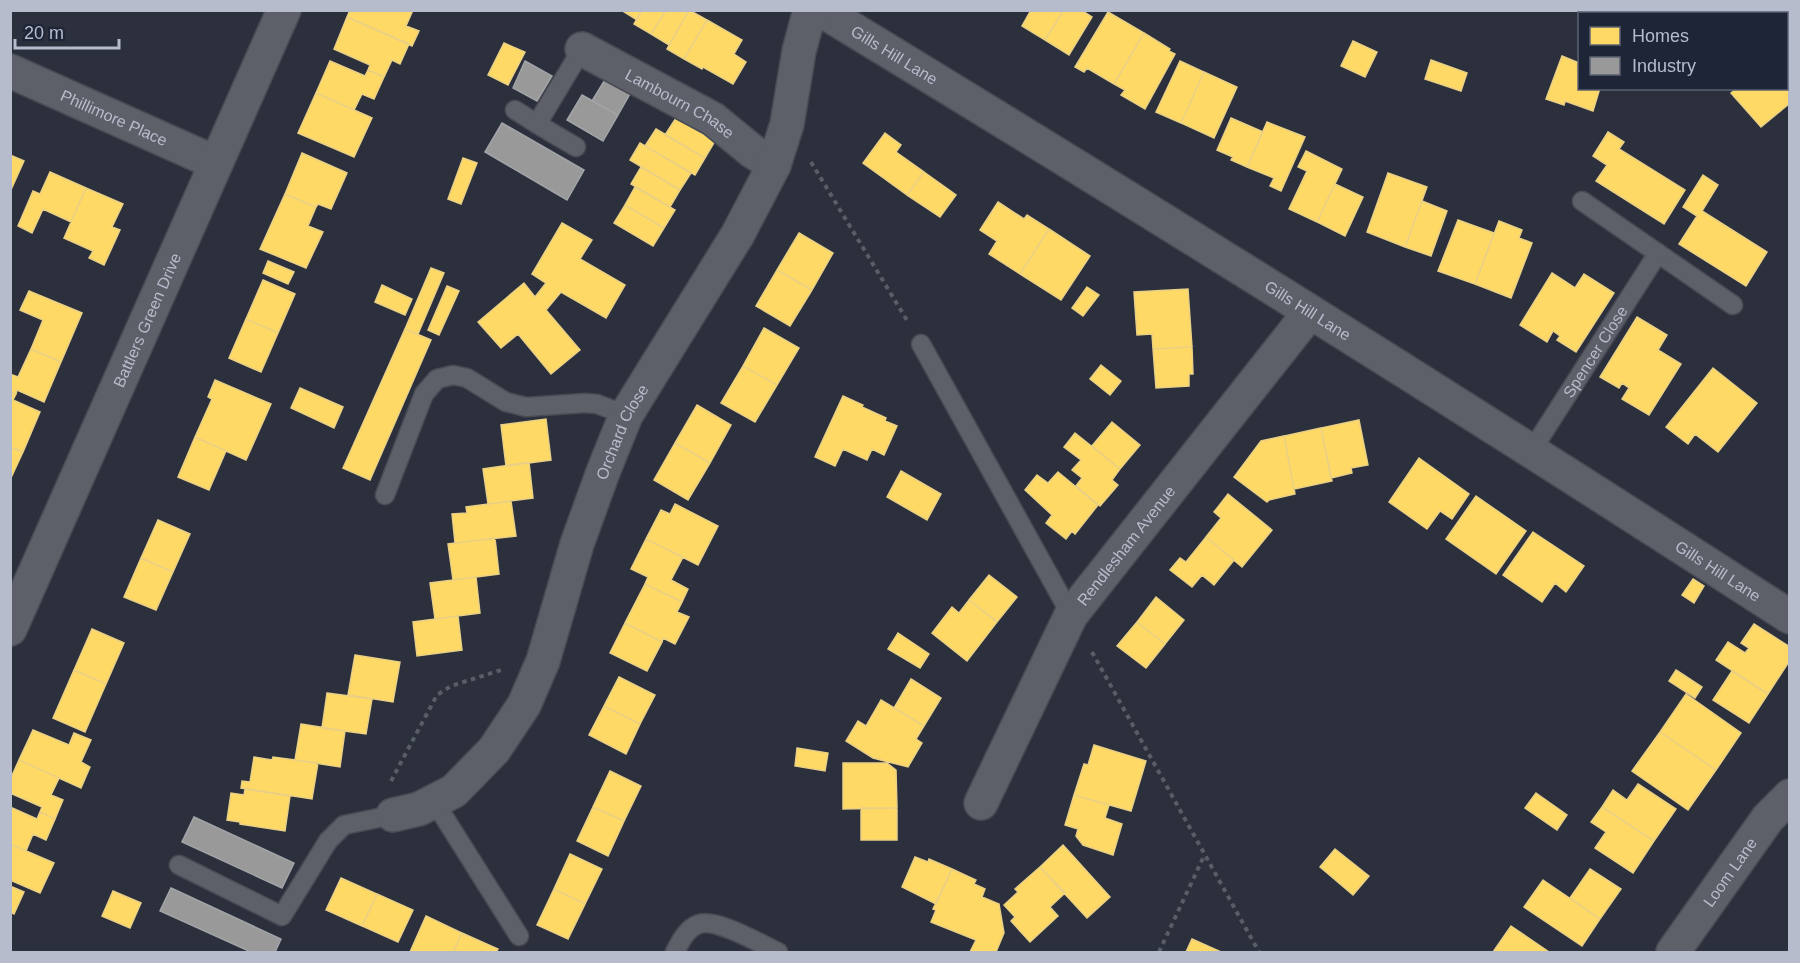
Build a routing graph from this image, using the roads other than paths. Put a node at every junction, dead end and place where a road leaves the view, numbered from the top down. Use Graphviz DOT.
graph roads {
  1 [pos="284,10"];
  2 [pos="810,10"];
  3 [pos="821,10"];
  4 [pos="582,49"];
  5 [pos="10,71"];
  6 [pos="515,110"];
  7 [pos="537,124"];
  8 [pos="576,147"];
  9 [pos="216,163"];
  10 [pos="774,165"];
  11 [pos="1582,201"];
  12 [pos="1658,253"];
  13 [pos="1733,305"];
  14 [pos="1310,312"];
  15 [pos="921,344"];
  16 [pos="626,415"];
  17 [pos="1532,450"];
  18 [pos="385,495"];
  19 [pos="1071,615"];
  20 [pos="1790,617"];
  21 [pos="10,629"];
  22 [pos="1790,796"];
  23 [pos="434,801"];
  24 [pos="981,803"];
  25 [pos="382,817"];
  26 [pos="178,865"];
  27 [pos="519,936"];
  28 [pos="675,952"];
  29 [pos="778,952"];
  30 [pos="1673,952"];
  1 -- 9 [label="street, Battlers Green Drive"];
  2 -- 10 [label="street, Orchard Close"];
  3 -- 14 [label="street, Gills Hill Lane"];
  4 -- 7 [label="lane"];
  4 -- 10 [label="street, Lambourn Chase"];
  5 -- 9 [label="street, Phillimore Place"];
  6 -- 7 [label="lane"];
  7 -- 8 [label="lane"];
  9 -- 21 [label="street, Battlers Green Drive"];
  10 -- 16 [label="street, Orchard Close"];
  11 -- 12 [label="lane"];
  12 -- 13 [label="lane"];
  12 -- 17 [label="lane, Spencer Close"];
  14 -- 17 [label="street, Gills Hill Lane"];
  14 -- 19 [label="street, Rendlesham Avenue"];
  15 -- 19 [label="lane"];
  16 -- 18 [label="lane"];
  16 -- 23 [label="street, Orchard Close"];
  17 -- 20 [label="street, Gills Hill Lane"];
  19 -- 24 [label="street, Rendlesham Avenue"];
  22 -- 30 [label="street, Loom Lane"];
  23 -- 25 [label="street, Orchard Close"];
  23 -- 27 [label="lane"];
  25 -- 26 [label="lane"];
  28 -- 29 [label="lane"];
}
